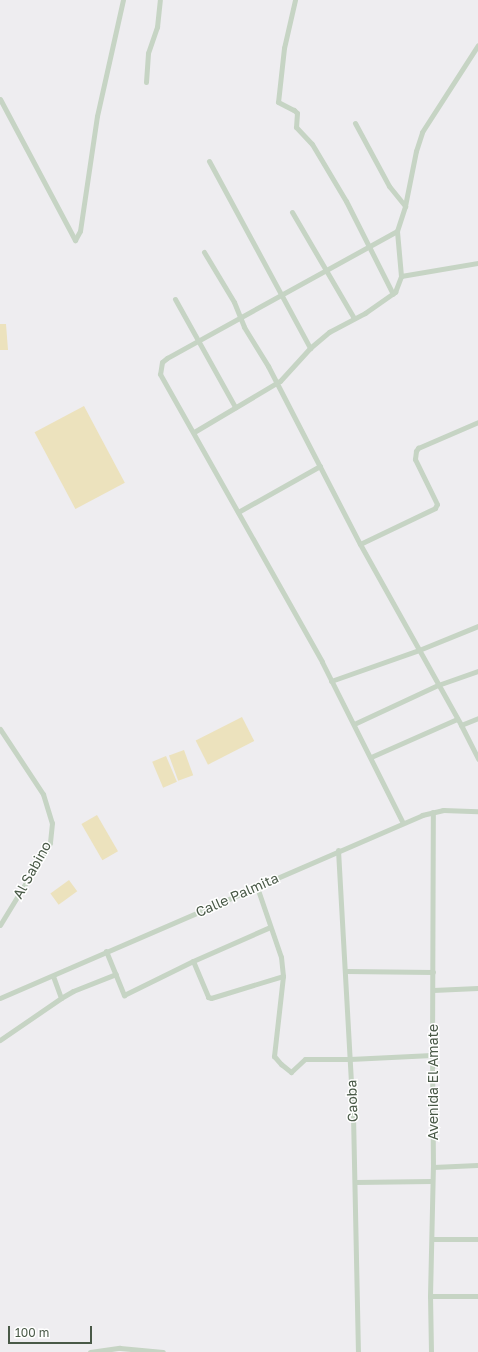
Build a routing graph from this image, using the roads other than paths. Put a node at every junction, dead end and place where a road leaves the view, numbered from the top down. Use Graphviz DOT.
graph roads {
  1 [pos="123,0"];
  2 [pos="160,0"];
  3 [pos="295,0"];
  4 [pos="478,45"];
  5 [pos="146,82"];
  6 [pos="0,99"];
  7 [pos="355,123"];
  8 [pos="208,160"];
  9 [pos="405,206"];
  10 [pos="292,212"];
  11 [pos="397,231"];
  12 [pos="369,248"];
  13 [pos="204,252"];
  14 [pos="478,263"];
  15 [pos="326,271"];
  16 [pos="401,276"];
  17 [pos="393,294"];
  18 [pos="282,296"];
  19 [pos="175,299"];
  20 [pos="240,317"];
  21 [pos="354,318"];
  22 [pos="200,341"];
  23 [pos="310,348"];
  24 [pos="276,383"];
  25 [pos="235,408"];
  26 [pos="478,422"];
  27 [pos="194,432"];
  28 [pos="320,466"];
  29 [pos="238,512"];
  30 [pos="360,544"];
  31 [pos="478,626"];
  32 [pos="418,650"];
  33 [pos="478,671"];
  34 [pos="331,681"];
  35 [pos="438,686"];
  36 [pos="458,718"];
  37 [pos="478,718"];
  38 [pos="354,724"];
  39 [pos="461,725"];
  40 [pos="0,729"];
  41 [pos="371,757"];
  42 [pos="478,759"];
  43 [pos="478,811"];
  44 [pos="433,812"];
  45 [pos="403,823"];
  46 [pos="338,850"];
  47 [pos="256,886"];
  48 [pos="0,925"];
  49 [pos="270,927"];
  50 [pos="106,951"];
  51 [pos="193,961"];
  52 [pos="346,971"];
  53 [pos="433,972"];
  54 [pos="116,974"];
  55 [pos="53,976"];
  56 [pos="283,976"];
  57 [pos="478,988"];
  58 [pos="433,990"];
  59 [pos="0,998"];
  60 [pos="62,998"];
  61 [pos="0,1040"];
  62 [pos="432,1055"];
  63 [pos="350,1059"];
  64 [pos="478,1165"];
  65 [pos="433,1167"];
  66 [pos="432,1181"];
  67 [pos="355,1182"];
  68 [pos="432,1239"];
  69 [pos="478,1239"];
  70 [pos="430,1296"];
  71 [pos="478,1296"];
  72 [pos="90,1352"];
  73 [pos="163,1352"];
  74 [pos="358,1352"];
  75 [pos="431,1352"];
  1 -- 6 [label="street"];
  2 -- 5 [label="street"];
  3 -- 12 [label="street"];
  4 -- 9 [label="street"];
  7 -- 9 [label="street"];
  8 -- 18 [label="street"];
  9 -- 11 [label="street"];
  10 -- 15 [label="street"];
  11 -- 12 [label="street"];
  11 -- 16 [label="street"];
  12 -- 15 [label="street"];
  12 -- 17 [label="street"];
  13 -- 20 [label="street"];
  14 -- 16 [label="street"];
  15 -- 18 [label="street"];
  15 -- 21 [label="street"];
  16 -- 17 [label="street"];
  17 -- 21 [label="street"];
  18 -- 20 [label="street"];
  18 -- 23 [label="street"];
  19 -- 22 [label="street"];
  20 -- 22 [label="street"];
  20 -- 24 [label="street"];
  21 -- 23 [label="street"];
  22 -- 25 [label="street"];
  22 -- 27 [label="street"];
  23 -- 24 [label="street"];
  24 -- 25 [label="street"];
  24 -- 28 [label="street"];
  25 -- 27 [label="street"];
  26 -- 30 [label="street"];
  27 -- 29 [label="street"];
  28 -- 29 [label="street"];
  28 -- 30 [label="street"];
  29 -- 34 [label="street"];
  30 -- 32 [label="street"];
  31 -- 32 [label="street"];
  32 -- 34 [label="street"];
  32 -- 35 [label="street"];
  33 -- 35 [label="street"];
  34 -- 38 [label="street"];
  35 -- 36 [label="street"];
  35 -- 38 [label="street"];
  36 -- 39 [label="street"];
  36 -- 41 [label="street"];
  37 -- 39 [label="street"];
  38 -- 41 [label="street"];
  39 -- 42 [label="street"];
  40 -- 48 [label="street, Al Sabino"];
  41 -- 45 [label="street"];
  43 -- 44 [label="street, Calle Palmita"];
  44 -- 45 [label="street, Calle Palmita"];
  44 -- 53 [label="street, Avenida El Amate"];
  45 -- 46 [label="street, Calle Palmita"];
  46 -- 47 [label="street, Calle Palmita"];
  46 -- 52 [label="street, Caoba"];
  47 -- 49 [label="street"];
  47 -- 50 [label="street, Calle Palmita"];
  49 -- 51 [label="street"];
  49 -- 56 [label="street"];
  50 -- 54 [label="street"];
  50 -- 55 [label="street, Calle Palmita"];
  51 -- 54 [label="street"];
  51 -- 56 [label="street"];
  52 -- 53 [label="street"];
  52 -- 63 [label="street, Caoba"];
  53 -- 58 [label="street, Avenida El Amate"];
  54 -- 60 [label="street"];
  55 -- 59 [label="street, Calle Palmita"];
  55 -- 60 [label="street"];
  56 -- 63 [label="street"];
  57 -- 58 [label="street"];
  58 -- 62 [label="street, Avenida El Amate"];
  60 -- 61 [label="street"];
  62 -- 63 [label="street"];
  62 -- 65 [label="street, Avenida El Amate"];
  63 -- 67 [label="street, Caoba"];
  64 -- 65 [label="street"];
  65 -- 66 [label="street, Avenida El Amate"];
  66 -- 67 [label="street"];
  66 -- 68 [label="street, Avenida El Amate"];
  67 -- 74 [label="street, Caoba"];
  68 -- 69 [label="street"];
  68 -- 70 [label="street, Avenida El Amate"];
  70 -- 71 [label="street"];
  70 -- 75 [label="street, Avenida El Amate"];
  72 -- 73 [label="street"];
}
